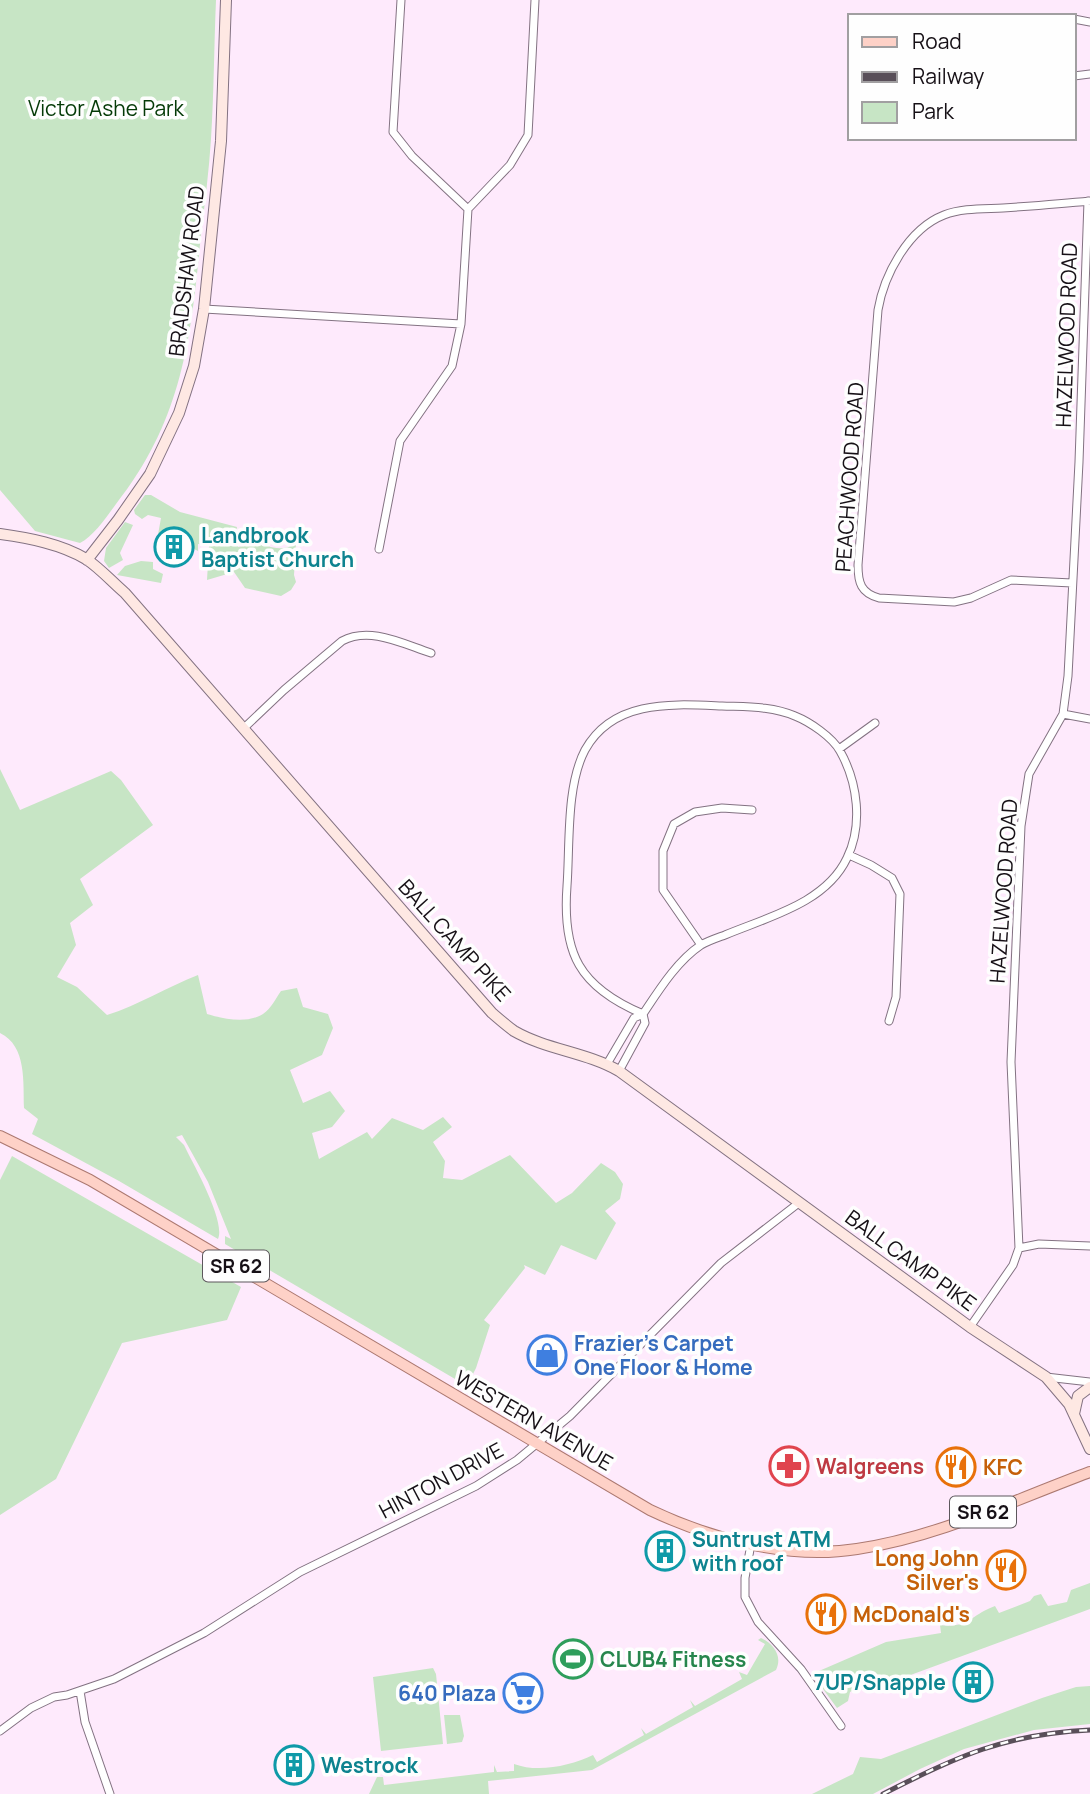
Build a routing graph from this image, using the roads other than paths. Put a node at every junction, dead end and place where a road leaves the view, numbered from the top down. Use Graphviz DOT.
graph roads {
  1 [pos="226,0"];
  2 [pos="401,0"];
  3 [pos="535,0"];
  4 [pos="1089,201"];
  5 [pos="468,209"];
  6 [pos="204,309"];
  7 [pos="461,324"];
  8 [pos="1086,347"];
  9 [pos="0,534"];
  10 [pos="379,549"];
  11 [pos="88,560"];
  12 [pos="1072,583"];
  13 [pos="431,653"];
  14 [pos="1063,714"];
  15 [pos="1090,719"];
  16 [pos="875,723"];
  17 [pos="244,728"];
  18 [pos="839,749"];
  19 [pos="752,810"];
  20 [pos="849,856"];
  21 [pos="701,945"];
  22 [pos="643,1014"];
  23 [pos="889,1021"];
  24 [pos="607,1064"];
  25 [pos="619,1071"];
  26 [pos="0,1136"];
  27 [pos="800,1202"];
  28 [pos="1090,1246"];
  29 [pos="1019,1248"];
  30 [pos="970,1327"];
  31 [pos="1046,1377"];
  32 [pos="1090,1384"];
  33 [pos="1074,1414"];
  34 [pos="538,1444"];
  35 [pos="1090,1449"];
  36 [pos="1090,1472"];
  37 [pos="751,1544"];
  38 [pos="80,1691"];
  39 [pos="841,1727"];
  40 [pos="0,1731"];
  41 [pos="110,1794"];
  1 -- 6 [label="street, BRADSHAW ROAD"];
  2 -- 5 [label="street"];
  3 -- 5 [label="street"];
  4 -- 8 [label="street, HAZELWOOD ROAD"];
  4 -- 12 [label="street, PEACHWOOD ROAD"];
  5 -- 7 [label="street"];
  6 -- 7 [label="street"];
  6 -- 11 [label="street, BRADSHAW ROAD"];
  7 -- 10 [label="street"];
  8 -- 12 [label="street, HAZELWOOD ROAD"];
  9 -- 11 [label="street, BALL CAMP PIKE"];
  11 -- 17 [label="street, BALL CAMP PIKE"];
  12 -- 14 [label="street, HAZELWOOD ROAD"];
  13 -- 17 [label="street"];
  14 -- 15 [label="street"];
  14 -- 29 [label="street, HAZELWOOD ROAD"];
  16 -- 18 [label="street"];
  17 -- 24 [label="street, BALL CAMP PIKE"];
  18 -- 20 [label="street"];
  18 -- 22 [label="street"];
  19 -- 21 [label="street"];
  20 -- 21 [label="street"];
  20 -- 23 [label="street"];
  21 -- 22 [label="street"];
  22 -- 24 [label="street"];
  22 -- 25 [label="street"];
  24 -- 25 [label="street, BALL CAMP PIKE"];
  25 -- 27 [label="street, BALL CAMP PIKE"];
  26 -- 34 [label="main road, WESTERN AVENUE / SR 62"];
  27 -- 30 [label="street, BALL CAMP PIKE"];
  27 -- 34 [label="street, HINTON DRIVE"];
  28 -- 29 [label="street"];
  29 -- 30 [label="street, HAZELWOOD ROAD"];
  30 -- 31 [label="street, BALL CAMP PIKE"];
  31 -- 32 [label="street, BALL CAMP PIKE"];
  31 -- 33 [label="street"];
  32 -- 33 [label="street"];
  33 -- 35 [label="street"];
  34 -- 37 [label="main road, WESTERN AVENUE / SR 62"];
  34 -- 38 [label="street, HINTON DRIVE"];
  36 -- 37 [label="main road, WESTERN AVENUE / SR 62"];
  37 -- 39 [label="street"];
  38 -- 40 [label="street, HINTON DRIVE"];
  38 -- 41 [label="street"];
}
